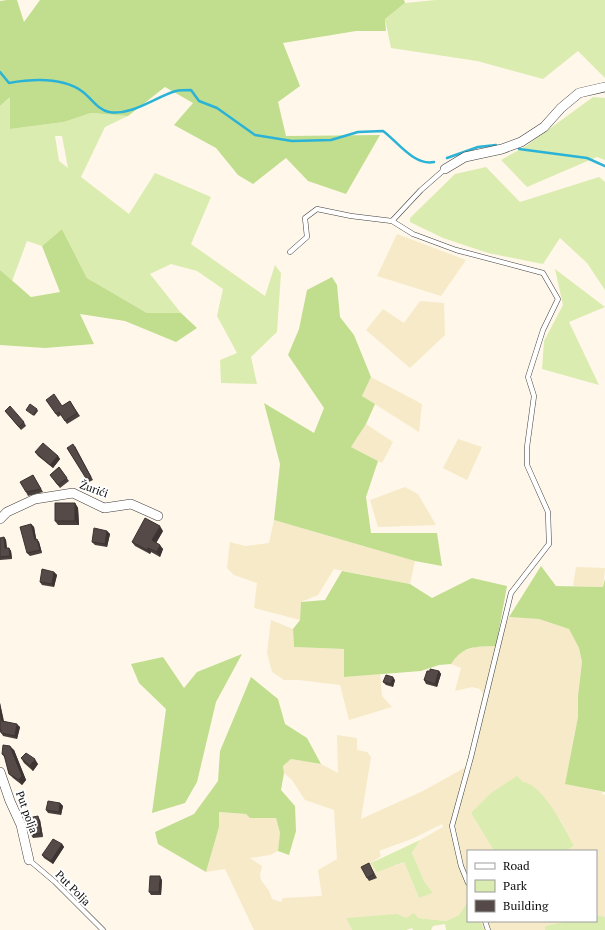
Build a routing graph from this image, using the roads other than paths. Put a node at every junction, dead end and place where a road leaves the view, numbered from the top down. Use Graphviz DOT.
graph roads {
  1 [pos="605,87"];
  2 [pos="445,169"];
  3 [pos="392,221"];
  4 [pos="290,252"];
  5 [pos="158,516"];
  6 [pos="0,519"];
  7 [pos="0,772"];
  8 [pos="29,860"];
  9 [pos="467,881"];
  10 [pos="103,930"];
  1 -- 2 [label="street"];
  2 -- 3 [label="lane"];
  3 -- 4 [label="lane"];
  3 -- 9 [label="lane"];
  5 -- 6 [label="street, Žurići"];
  7 -- 8 [label="street, Put polja"];
  8 -- 10 [label="lane, Put Polja"];
}
